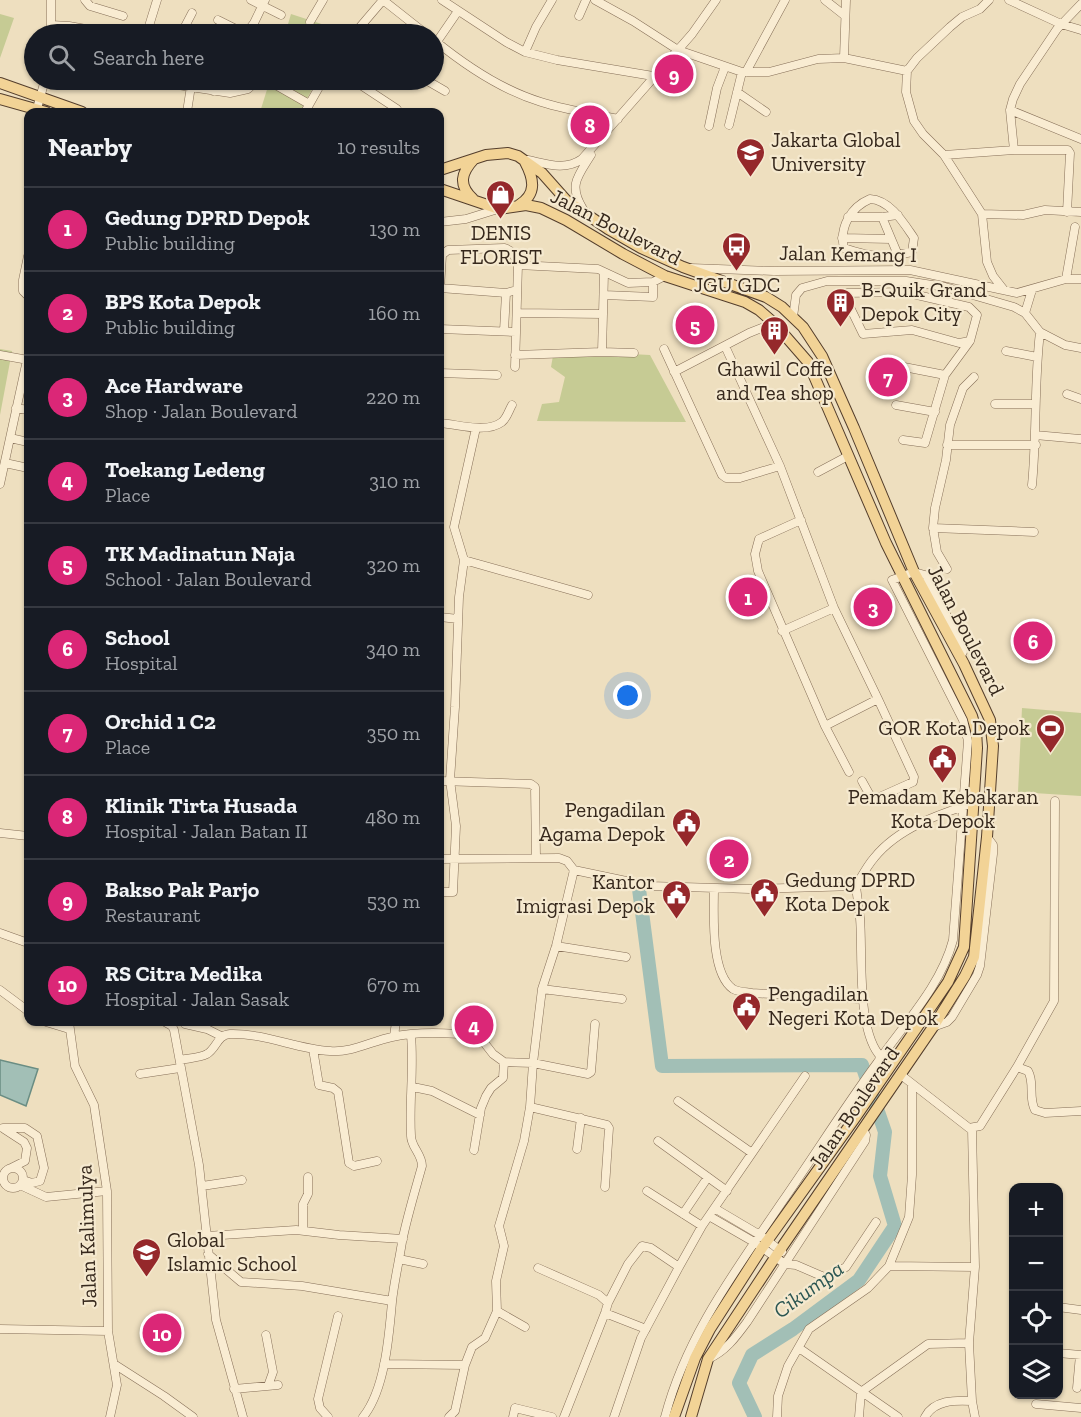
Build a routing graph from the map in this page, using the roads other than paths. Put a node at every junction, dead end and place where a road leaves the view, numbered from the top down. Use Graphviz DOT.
graph roads {
  1 [pos="51,0"];
  2 [pos="85,0"];
  3 [pos="157,0"];
  4 [pos="251,0"];
  5 [pos="323,0"];
  6 [pos="383,0"];
  7 [pos="442,0"];
  8 [pos="552,0"];
  9 [pos="586,0"];
  10 [pos="595,0"];
  11 [pos="716,0"];
  12 [pos="785,0"];
  13 [pos="825,0"];
  14 [pos="846,0"];
  15 [pos="989,0"];
  16 [pos="1009,0"];
  17 [pos="264,2"];
  18 [pos="609,3"];
  19 [pos="1081,4"];
  20 [pos="458,11"];
  21 [pos="192,13"];
  22 [pos="281,15"];
  23 [pos="844,15"];
  24 [pos="123,16"];
  25 [pos="579,16"];
  26 [pos="218,20"];
  27 [pos="310,22"];
  28 [pos="51,24"];
  29 [pos="151,24"];
  30 [pos="186,24"];
  31 [pos="226,24"];
  32 [pos="253,24"];
  33 [pos="365,24"];
  34 [pos="413,24"];
  35 [pos="1061,24"];
  36 [pos="444,30"];
  37 [pos="1081,30"];
  38 [pos="444,50"];
  39 [pos="678,50"];
  40 [pos="525,52"];
  41 [pos="844,58"];
  42 [pos="725,67"];
  43 [pos="904,70"];
  44 [pos="744,72"];
  45 [pos="653,76"];
  46 [pos="0,83"];
  47 [pos="43,90"];
  48 [pos="190,90"];
  49 [pos="209,90"];
  50 [pos="246,90"];
  51 [pos="284,90"];
  52 [pos="317,90"];
  53 [pos="368,90"];
  54 [pos="213,91"];
  55 [pos="737,92"];
  56 [pos="41,98"];
  57 [pos="0,99"];
  58 [pos="309,104"];
  59 [pos="30,108"];
  60 [pos="40,108"];
  61 [pos="70,108"];
  62 [pos="188,108"];
  63 [pos="307,108"];
  64 [pos="395,108"];
  65 [pos="1010,110"];
  66 [pos="766,112"];
  67 [pos="618,119"];
  68 [pos="729,125"];
  69 [pos="709,126"];
  70 [pos="1081,139"];
  71 [pos="595,145"];
  72 [pos="1014,150"];
  73 [pos="944,154"];
  74 [pos="474,158"];
  75 [pos="523,159"];
  76 [pos="444,169"];
  77 [pos="444,190"];
  78 [pos="475,201"];
  79 [pos="519,206"];
  80 [pos="499,209"];
  81 [pos="1067,212"];
  82 [pos="1081,212"];
  83 [pos="982,214"];
  84 [pos="897,215"];
  85 [pos="587,216"];
  86 [pos="848,217"];
  87 [pos="882,217"];
  88 [pos="444,222"];
  89 [pos="1075,227"];
  90 [pos="842,238"];
  91 [pos="891,239"];
  92 [pos="444,253"];
  93 [pos="898,255"];
  94 [pos="880,256"];
  95 [pos="518,265"];
  96 [pos="683,267"];
  97 [pos="882,270"];
  98 [pos="604,273"];
  99 [pos="24,275"];
  100 [pos="664,276"];
  101 [pos="1066,279"];
  102 [pos="1081,279"];
  103 [pos="964,280"];
  104 [pos="838,281"];
  105 [pos="883,281"];
  106 [pos="653,282"];
  107 [pos="444,288"];
  108 [pos="1001,289"];
  109 [pos="517,290"];
  110 [pos="1032,290"];
  111 [pos="24,292"];
  112 [pos="506,292"];
  113 [pos="962,293"];
  114 [pos="604,295"];
  115 [pos="845,297"];
  116 [pos="1025,312"];
  117 [pos="517,313"];
  118 [pos="603,314"];
  119 [pos="792,317"];
  120 [pos="774,323"];
  121 [pos="444,329"];
  122 [pos="504,331"];
  123 [pos="516,332"];
  124 [pos="1040,332"];
  125 [pos="970,342"];
  126 [pos="725,346"];
  127 [pos="1081,348"];
  128 [pos="664,349"];
  129 [pos="1006,351"];
  130 [pos="602,352"];
  131 [pos="634,353"];
  132 [pos="0,355"];
  133 [pos="515,355"];
  134 [pos="1037,357"];
  135 [pos="24,359"];
  136 [pos="515,367"];
  137 [pos="879,367"];
  138 [pos="674,372"];
  139 [pos="444,373"];
  140 [pos="496,375"];
  141 [pos="945,375"];
  142 [pos="24,376"];
  143 [pos="974,376"];
  144 [pos="1067,394"];
  145 [pos="1081,399"];
  146 [pos="1034,404"];
  147 [pos="512,405"];
  148 [pos="896,405"];
  149 [pos="995,405"];
  150 [pos="16,408"];
  151 [pos="24,409"];
  152 [pos="935,412"];
  153 [pos="444,424"];
  154 [pos="476,428"];
  155 [pos="1035,435"];
  156 [pos="1081,437"];
  157 [pos="10,438"];
  158 [pos="903,440"];
  159 [pos="24,441"];
  160 [pos="947,445"];
  161 [pos="1036,445"];
  162 [pos="848,456"];
  163 [pos="5,463"];
  164 [pos="780,466"];
  165 [pos="24,467"];
  166 [pos="818,472"];
  167 [pos="0,484"];
  168 [pos="1032,485"];
  169 [pos="801,520"];
  170 [pos="933,528"];
  171 [pos="1034,532"];
  172 [pos="464,560"];
  173 [pos="947,569"];
  174 [pos="914,572"];
  175 [pos="897,578"];
  176 [pos="588,595"];
  177 [pos="834,608"];
  178 [pos="444,617"];
  179 [pos="458,619"];
  180 [pos="782,631"];
  181 [pos="878,699"];
  182 [pos="825,726"];
  183 [pos="849,772"];
  184 [pos="450,780"];
  185 [pos="444,781"];
  186 [pos="862,781"];
  187 [pos="991,782"];
  188 [pos="975,784"];
  189 [pos="1055,801"];
  190 [pos="974,803"];
  191 [pos="962,807"];
  192 [pos="0,833"];
  193 [pos="24,836"];
  194 [pos="536,857"];
  195 [pos="444,859"];
  196 [pos="454,860"];
  197 [pos="574,870"];
  198 [pos="856,886"];
  199 [pos="714,888"];
  200 [pos="444,892"];
  201 [pos="0,933"];
  202 [pos="24,942"];
  203 [pos="556,946"];
  204 [pos="626,957"];
  205 [pos="542,989"];
  206 [pos="0,990"];
  207 [pos="622,999"];
  208 [pos="862,999"];
  209 [pos="24,1008"];
  210 [pos="595,1024"];
  211 [pos="69,1026"];
  212 [pos="172,1026"];
  213 [pos="193,1026"];
  214 [pos="395,1026"];
  215 [pos="411,1035"];
  216 [pos="221,1036"];
  217 [pos="394,1036"];
  218 [pos="314,1049"];
  219 [pos="881,1057"];
  220 [pos="504,1062"];
  221 [pos="533,1063"];
  222 [pos="180,1064"];
  223 [pos="1017,1067"];
  224 [pos="140,1074"];
  225 [pos="901,1075"];
  226 [pos="805,1076"];
  227 [pos="912,1084"];
  228 [pos="412,1087"];
  229 [pos="678,1101"];
  230 [pos="530,1107"];
  231 [pos="1081,1111"];
  232 [pos="480,1115"];
  233 [pos="580,1118"];
  234 [pos="855,1118"];
  235 [pos="2,1127"];
  236 [pos="864,1127"];
  237 [pos="972,1129"];
  238 [pos="658,1142"];
  239 [pos="577,1149"];
  240 [pos="474,1150"];
  241 [pos="752,1153"];
  242 [pos="376,1161"];
  243 [pos="11,1168"];
  244 [pos="308,1176"];
  245 [pos="708,1177"];
  246 [pos="242,1180"];
  247 [pos="2,1182"];
  248 [pos="21,1183"];
  249 [pos="202,1186"];
  250 [pos="604,1187"];
  251 [pos="107,1191"];
  252 [pos="647,1191"];
  253 [pos="727,1191"];
  254 [pos="716,1209"];
  255 [pos="683,1214"];
  256 [pos="709,1216"];
  257 [pos="738,1222"];
  258 [pos="876,1222"];
  259 [pos="702,1226"];
  260 [pos="303,1230"];
  261 [pos="733,1230"];
  262 [pos="207,1236"];
  263 [pos="403,1239"];
  264 [pos="761,1241"];
  265 [pos="208,1254"];
  266 [pos="777,1254"];
  267 [pos="399,1259"];
  268 [pos="787,1261"];
  269 [pos="423,1263"];
  270 [pos="889,1266"];
  271 [pos="679,1267"];
  272 [pos="975,1267"];
  273 [pos="538,1268"];
  274 [pos="392,1300"];
  275 [pos="608,1303"];
  276 [pos="1063,1308"];
  277 [pos="1081,1310"];
  278 [pos="497,1311"];
  279 [pos="605,1313"];
  280 [pos="338,1316"];
  281 [pos="525,1327"];
  282 [pos="0,1329"];
  283 [pos="645,1329"];
  284 [pos="108,1331"];
  285 [pos="266,1335"];
  286 [pos="969,1343"];
  287 [pos="799,1348"];
  288 [pos="1063,1353"];
  289 [pos="1081,1355"];
  290 [pos="708,1359"];
  291 [pos="114,1364"];
  292 [pos="384,1364"];
  293 [pos="465,1365"];
  294 [pos="278,1385"];
  295 [pos="268,1386"];
  296 [pos="1077,1388"];
  297 [pos="234,1389"];
  298 [pos="861,1392"];
  299 [pos="972,1401"];
  300 [pos="1036,1404"];
  301 [pos="1081,1408"];
  302 [pos="110,1417"];
  303 [pos="193,1417"];
  304 [pos="243,1417"];
  305 [pos="328,1417"];
  306 [pos="363,1417"];
  307 [pos="449,1417"];
  308 [pos="513,1417"];
  309 [pos="552,1417"];
  310 [pos="564,1417"];
  311 [pos="614,1417"];
  312 [pos="665,1417"];
  313 [pos="674,1417"];
  314 [pos="691,1417"];
  315 [pos="777,1417"];
  316 [pos="859,1417"];
  317 [pos="898,1417"];
  318 [pos="925,1417"];
  319 [pos="975,1417"];
  1 -- 28 [label="street"];
  2 -- 24 [label="street"];
  3 -- 29 [label="street"];
  4 -- 17 [label="street"];
  5 -- 27 [label="street"];
  6 -- 33 [label="street"];
  6 -- 34 [label="street"];
  7 -- 20 [label="street"];
  8 -- 40 [label="street"];
  9 -- 25 [label="street"];
  10 -- 18 [label="street"];
  11 -- 39 [label="street"];
  12 -- 44 [label="street"];
  13 -- 23 [label="street"];
  14 -- 23 [label="street"];
  15 -- 43 [label="street"];
  16 -- 35 [label="street"];
  17 -- 22 [label="street"];
  17 -- 32 [label="street"];
  18 -- 39 [label="street"];
  19 -- 35 [label="street"];
  20 -- 36 [label="street"];
  20 -- 40 [label="street"];
  21 -- 30 [label="street"];
  23 -- 41 [label="street"];
  26 -- 31 [label="street"];
  35 -- 37 [label="street"];
  35 -- 65 [label="street"];
  38 -- 67 [label="street"];
  39 -- 42 [label="street"];
  39 -- 45 [label="street"];
  40 -- 45 [label="street"];
  41 -- 43 [label="street"];
  41 -- 44 [label="street"];
  42 -- 44 [label="street"];
  42 -- 69 [label="street"];
  43 -- 73 [label="street"];
  44 -- 55 [label="street"];
  45 -- 67 [label="street"];
  46 -- 56 [label="main road"];
  47 -- 56 [label="street"];
  48 -- 62 [label="street"];
  49 -- 54 [label="street"];
  50 -- 54 [label="street"];
  51 -- 58 [label="street"];
  52 -- 58 [label="street"];
  53 -- 64 [label="street"];
  55 -- 66 [label="street"];
  55 -- 68 [label="street"];
  56 -- 60 [label="street"];
  56 -- 61 [label="main road"];
  57 -- 59 [label="main road"];
  58 -- 63 [label="street"];
  65 -- 70 [label="street"];
  65 -- 72 [label="street"];
  67 -- 71 [label="street"];
  71 -- 75 [label="street"];
  71 -- 85 [label="street"];
  72 -- 73 [label="street"];
  72 -- 81 [label="street"];
  73 -- 83 [label="street"];
  74 -- 75 [label="main road, Jalan Boulevard"];
  74 -- 76 [label="main road, Jalan Boulevard"];
  74 -- 78 [label="main road"];
  75 -- 79 [label="main road"];
  75 -- 85 [label="main road, Jalan Boulevard"];
  77 -- 78 [label="main road"];
  78 -- 80 [label="main road"];
  79 -- 80 [label="main road"];
  79 -- 100 [label="main road, Jalan Boulevard"];
  80 -- 88 [label="street"];
  81 -- 82 [label="street"];
  81 -- 83 [label="street"];
  83 -- 108 [label="street"];
  84 -- 86 [label="street"];
  84 -- 87 [label="street"];
  84 -- 93 [label="street"];
  85 -- 96 [label="main road, Jalan Boulevard"];
  86 -- 87 [label="street"];
  86 -- 90 [label="street"];
  87 -- 91 [label="street"];
  89 -- 101 [label="street"];
  90 -- 91 [label="street"];
  90 -- 94 [label="street"];
  91 -- 93 [label="street"];
  92 -- 95 [label="street"];
  93 -- 94 [label="street"];
  94 -- 97 [label="street"];
  95 -- 98 [label="street"];
  95 -- 109 [label="street"];
  96 -- 97 [label="street, Jalan Kemang I"];
  96 -- 119 [label="main road, Jalan Boulevard"];
  97 -- 103 [label="street, Jalan Kemang I"];
  97 -- 105 [label="street"];
  98 -- 106 [label="street"];
  98 -- 114 [label="street"];
  99 -- 111 [label="street"];
  100 -- 106 [label="street"];
  100 -- 120 [label="main road, Jalan Boulevard"];
  101 -- 102 [label="street, Jalan Kemang I"];
  101 -- 110 [label="street, Jalan Kemang I"];
  103 -- 108 [label="street, Jalan Kemang I"];
  103 -- 113 [label="street"];
  104 -- 105 [label="street, Jalan Kemang I"];
  104 -- 115 [label="street"];
  104 -- 119 [label="street, Jalan Kemang I"];
  105 -- 113 [label="street, Jalan Kemang I"];
  106 -- 114 [label="street"];
  107 -- 112 [label="street"];
  108 -- 110 [label="street, Jalan Kemang I"];
  109 -- 112 [label="street"];
  109 -- 117 [label="street"];
  110 -- 116 [label="street"];
  112 -- 122 [label="street"];
  113 -- 116 [label="street, Jalan Kemang I"];
  114 -- 118 [label="street"];
  115 -- 125 [label="street"];
  115 -- 125 [label="street"];
  116 -- 124 [label="street"];
  117 -- 118 [label="street"];
  117 -- 123 [label="street"];
  118 -- 130 [label="street"];
  119 -- 174 [label="main road, Jalan Boulevard"];
  120 -- 126 [label="street"];
  120 -- 162 [label="main road, Jalan Boulevard"];
  121 -- 122 [label="street"];
  122 -- 123 [label="street"];
  123 -- 133 [label="street"];
  124 -- 127 [label="street"];
  124 -- 134 [label="street"];
  125 -- 141 [label="street"];
  126 -- 138 [label="street"];
  126 -- 164 [label="street"];
  128 -- 138 [label="street"];
  129 -- 134 [label="street"];
  130 -- 131 [label="street"];
  130 -- 133 [label="street"];
  132 -- 135 [label="street"];
  133 -- 136 [label="street"];
  134 -- 146 [label="street"];
  137 -- 141 [label="street"];
  138 -- 164 [label="street"];
  139 -- 140 [label="street"];
  141 -- 152 [label="street"];
  142 -- 150 [label="street"];
  143 -- 160 [label="street"];
  144 -- 145 [label="street"];
  146 -- 149 [label="street"];
  146 -- 155 [label="street"];
  147 -- 154 [label="street"];
  148 -- 152 [label="street"];
  150 -- 151 [label="street"];
  150 -- 157 [label="street"];
  152 -- 158 [label="street"];
  153 -- 154 [label="street"];
  154 -- 172 [label="street"];
  155 -- 156 [label="street"];
  155 -- 161 [label="street"];
  157 -- 159 [label="street"];
  157 -- 163 [label="street"];
  160 -- 161 [label="street"];
  160 -- 170 [label="street"];
  161 -- 168 [label="street"];
  162 -- 166 [label="street"];
  162 -- 175 [label="main road, Jalan Boulevard"];
  163 -- 165 [label="street"];
  163 -- 167 [label="street"];
  164 -- 169 [label="street"];
  169 -- 177 [label="street"];
  169 -- 180 [label="street"];
  170 -- 171 [label="street"];
  170 -- 173 [label="street"];
  172 -- 176 [label="street"];
  172 -- 179 [label="street"];
  174 -- 175 [label="street"];
  174 -- 187 [label="main road, Jalan Boulevard"];
  175 -- 188 [label="main road, Jalan Boulevard"];
  175 -- 191 [label="street"];
  177 -- 180 [label="street"];
  177 -- 181 [label="street"];
  178 -- 179 [label="street"];
  179 -- 184 [label="street"];
  180 -- 182 [label="street"];
  181 -- 182 [label="street"];
  181 -- 186 [label="street"];
  182 -- 183 [label="street"];
  184 -- 185 [label="street"];
  184 -- 194 [label="street"];
  184 -- 196 [label="street"];
  187 -- 188 [label="main road"];
  187 -- 225 [label="main road, Jalan Boulevard"];
  188 -- 190 [label="main road, Jalan Boulevard"];
  189 -- 223 [label="street"];
  190 -- 191 [label="street"];
  190 -- 234 [label="main road, Jalan Boulevard"];
  191 -- 198 [label="street"];
  191 -- 219 [label="street"];
  192 -- 193 [label="street"];
  194 -- 196 [label="street"];
  194 -- 197 [label="street"];
  195 -- 196 [label="street"];
  196 -- 200 [label="street"];
  197 -- 199 [label="street"];
  197 -- 203 [label="street"];
  198 -- 199 [label="street"];
  198 -- 208 [label="street"];
  199 -- 208 [label="street"];
  201 -- 202 [label="street"];
  203 -- 204 [label="street"];
  203 -- 205 [label="street"];
  205 -- 207 [label="street"];
  205 -- 221 [label="street"];
  206 -- 209 [label="street"];
  208 -- 219 [label="street"];
  210 -- 221 [label="street"];
  211 -- 251 [label="street, Jalan Kalimulya"];
  212 -- 222 [label="street"];
  213 -- 216 [label="street"];
  214 -- 217 [label="street"];
  215 -- 217 [label="street"];
  215 -- 220 [label="street"];
  215 -- 228 [label="street"];
  216 -- 218 [label="street"];
  216 -- 222 [label="street"];
  217 -- 218 [label="street"];
  218 -- 242 [label="street"];
  219 -- 264 [label="street"];
  220 -- 221 [label="street"];
  220 -- 232 [label="street"];
  221 -- 230 [label="street"];
  222 -- 224 [label="street"];
  222 -- 249 [label="street"];
  223 -- 231 [label="street"];
  223 -- 237 [label="street"];
  225 -- 227 [label="street"];
  225 -- 236 [label="main road, Jalan Boulevard"];
  226 -- 241 [label="street"];
  227 -- 237 [label="street"];
  227 -- 270 [label="street"];
  228 -- 232 [label="street"];
  228 -- 263 [label="street"];
  229 -- 241 [label="street"];
  230 -- 233 [label="street"];
  230 -- 278 [label="street"];
  232 -- 240 [label="street"];
  233 -- 239 [label="street"];
  233 -- 250 [label="street"];
  234 -- 236 [label="main road"];
  234 -- 264 [label="main road, Jalan Boulevard"];
  235 -- 243 [label="street"];
  235 -- 248 [label="street"];
  236 -- 266 [label="main road, Jalan Boulevard"];
  236 -- 268 [label="street"];
  237 -- 272 [label="street"];
  238 -- 245 [label="street"];
  241 -- 253 [label="street"];
  243 -- 247 [label="street"];
  243 -- 248 [label="street"];
  244 -- 260 [label="street"];
  245 -- 253 [label="street"];
  245 -- 255 [label="street"];
  246 -- 249 [label="street"];
  247 -- 248 [label="street"];
  248 -- 251 [label="street"];
  249 -- 262 [label="street"];
  251 -- 284 [label="street, Jalan Kalimulya"];
  252 -- 255 [label="street"];
  253 -- 254 [label="street"];
  254 -- 256 [label="street"];
  254 -- 257 [label="street"];
  255 -- 259 [label="street"];
  256 -- 259 [label="street"];
  256 -- 261 [label="street"];
  257 -- 261 [label="street"];
  257 -- 264 [label="street"];
  258 -- 268 [label="street"];
  259 -- 271 [label="street"];
  260 -- 262 [label="street"];
  260 -- 263 [label="street"];
  261 -- 264 [label="street"];
  262 -- 265 [label="street"];
  263 -- 267 [label="street"];
  264 -- 266 [label="street"];
  264 -- 312 [label="street"];
  264 -- 313 [label="main road, Jalan Boulevard"];
  265 -- 274 [label="street"];
  265 -- 297 [label="street"];
  266 -- 268 [label="street"];
  266 -- 290 [label="main road, Jalan Boulevard"];
  267 -- 269 [label="street"];
  267 -- 274 [label="street"];
  268 -- 290 [label="street"];
  270 -- 272 [label="street"];
  270 -- 287 [label="street"];
  271 -- 275 [label="street"];
  271 -- 283 [label="street"];
  272 -- 286 [label="street"];
  273 -- 275 [label="street"];
  274 -- 292 [label="street"];
  275 -- 279 [label="street"];
  276 -- 277 [label="street"];
  278 -- 281 [label="street"];
  278 -- 293 [label="street"];
  279 -- 283 [label="street"];
  279 -- 310 [label="street"];
  280 -- 305 [label="street"];
  282 -- 284 [label="street"];
  283 -- 311 [label="street"];
  284 -- 291 [label="street, Jalan Kalimulya"];
  285 -- 295 [label="street"];
  286 -- 298 [label="street"];
  286 -- 299 [label="street"];
  287 -- 298 [label="street"];
  287 -- 315 [label="street"];
  288 -- 289 [label="street"];
  289 -- 296 [label="street"];
  290 -- 314 [label="main road, Jalan Boulevard"];
  291 -- 302 [label="street, Jalan Kalimulya"];
  291 -- 303 [label="street"];
  292 -- 293 [label="street"];
  292 -- 306 [label="street"];
  293 -- 307 [label="street"];
  294 -- 295 [label="street"];
  295 -- 297 [label="street"];
  297 -- 304 [label="street"];
  298 -- 316 [label="street"];
  298 -- 317 [label="street"];
  299 -- 318 [label="street"];
  299 -- 319 [label="street"];
  300 -- 301 [label="street"];
  308 -- 309 [label="street"];
}
